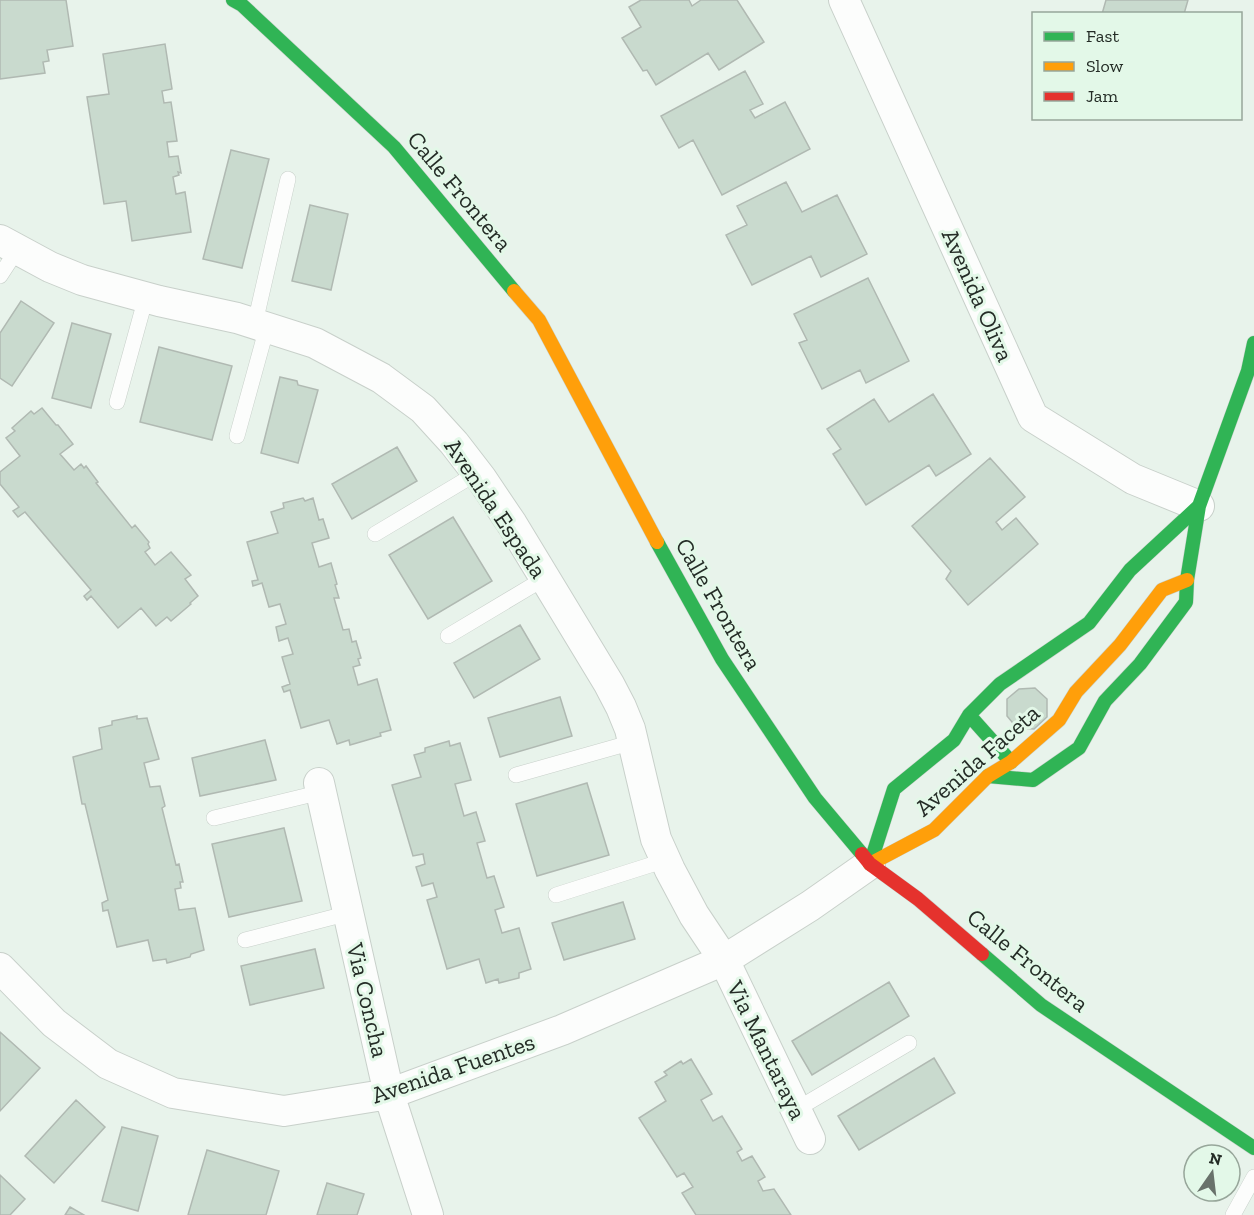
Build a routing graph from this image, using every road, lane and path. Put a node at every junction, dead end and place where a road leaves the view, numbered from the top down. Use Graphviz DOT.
graph roads {
  1 [pos="233,0"];
  2 [pos="844,0"];
  3 [pos="288,179"];
  4 [pos="9,245"];
  5 [pos="0,276"];
  6 [pos="146,297"];
  7 [pos="261,325"];
  8 [pos="1254,343"];
  9 [pos="117,402"];
  10 [pos="237,436"];
  11 [pos="477,473"];
  12 [pos="1199,506"];
  13 [pos="375,534"];
  14 [pos="544,578"];
  15 [pos="1187,580"];
  16 [pos="448,636"];
  17 [pos="1073,688"];
  18 [pos="1105,700"];
  19 [pos="969,714"];
  20 [pos="633,742"];
  21 [pos="1011,762"];
  22 [pos="516,776"];
  23 [pos="988,776"];
  24 [pos="320,787"];
  25 [pos="214,818"];
  26 [pos="666,860"];
  27 [pos="870,864"];
  28 [pos="556,895"];
  29 [pos="348,913"];
  30 [pos="245,940"];
  31 [pos="724,960"];
  32 [pos="0,968"];
  33 [pos="909,1043"];
  34 [pos="389,1094"];
  35 [pos="796,1109"];
  36 [pos="810,1140"];
  37 [pos="1254,1148"];
  38 [pos="1254,1177"];
  39 [pos="428,1215"];
  40 [pos="1233,1215"];
  1 -- 27 [label="street, Calle Frontera"];
  2 -- 12 [label="street, Avenida Oliva"];
  3 -- 7 [label="lane"];
  4 -- 5 [label="lane"];
  4 -- 6 [label="street, Avenida Espada"];
  6 -- 7 [label="street, Avenida Espada"];
  6 -- 9 [label="lane"];
  7 -- 10 [label="lane"];
  7 -- 11 [label="street, Avenida Espada"];
  8 -- 12 [label="street, Avenida Faceta"];
  11 -- 13 [label="lane"];
  11 -- 14 [label="street, Avenida Espada"];
  12 -- 15 [label="street"];
  12 -- 19 [label="street, Avenida Faceta"];
  14 -- 16 [label="lane"];
  14 -- 20 [label="street, Avenida Espada"];
  15 -- 17 [label="street, Avenida Faceta"];
  15 -- 18 [label="street"];
  17 -- 18 [label="street"];
  17 -- 21 [label="street, Avenida Faceta"];
  18 -- 23 [label="street"];
  19 -- 21 [label="street"];
  19 -- 27 [label="street, Avenida Faceta"];
  20 -- 22 [label="lane"];
  20 -- 26 [label="street, Avenida Espada"];
  21 -- 23 [label="street, Avenida Faceta"];
  23 -- 27 [label="street, Avenida Faceta"];
  24 -- 25 [label="lane"];
  24 -- 29 [label="street, Via Concha"];
  26 -- 28 [label="lane"];
  26 -- 31 [label="street, Avenida Espada"];
  27 -- 31 [label="street, Avenida Fuentes"];
  27 -- 37 [label="street, Calle Frontera"];
  29 -- 30 [label="lane"];
  29 -- 34 [label="street, Via Concha"];
  31 -- 34 [label="street, Avenida Fuentes"];
  31 -- 35 [label="street, Via Mantaraya"];
  32 -- 34 [label="street, Avenida Fuentes"];
  33 -- 35 [label="lane"];
  34 -- 39 [label="street, Via Concha"];
  35 -- 36 [label="street, Via Mantaraya"];
  38 -- 40 [label="lane"];
}
